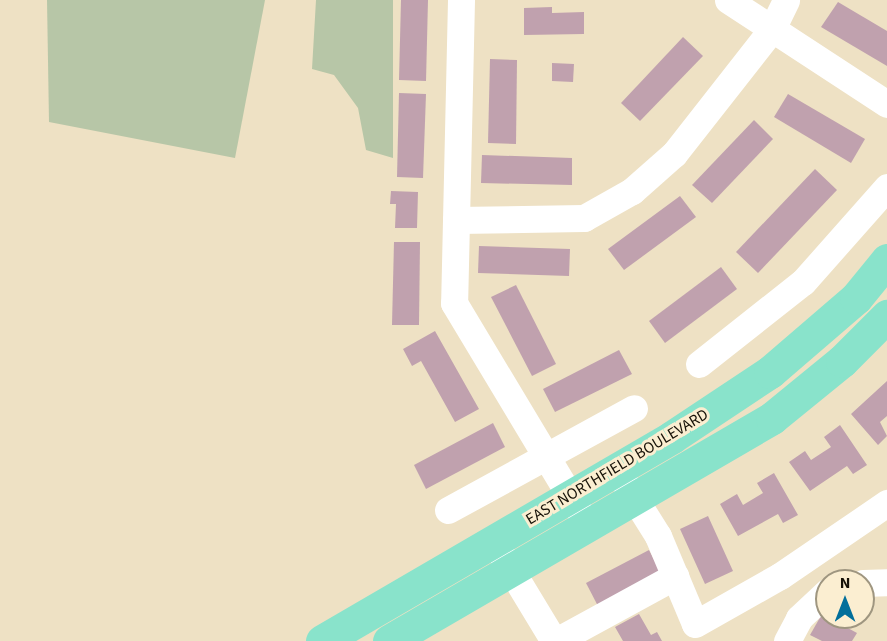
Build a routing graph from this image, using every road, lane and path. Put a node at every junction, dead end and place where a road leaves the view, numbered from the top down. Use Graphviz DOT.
graph roads {
  1 [pos="461,0"];
  2 [pos="728,0"];
  3 [pos="786,0"];
  4 [pos="772,29"];
  5 [pos="887,104"];
  6 [pos="887,187"];
  7 [pos="456,220"];
  8 [pos="887,260"];
  9 [pos="884,325"];
  10 [pos="699,364"];
  11 [pos="634,408"];
  12 [pos="546,457"];
  13 [pos="616,469"];
  14 [pos="569,496"];
  15 [pos="636,497"];
  16 [pos="887,503"];
  17 [pos="448,510"];
  18 [pos="588,525"];
  19 [pos="493,542"];
  20 [pos="511,571"];
  21 [pos="675,576"];
  22 [pos="815,603"];
  23 [pos="322,641"];
  24 [pos="389,641"];
  25 [pos="555,641"];
  26 [pos="787,641"];
  1 -- 7 [label="street"];
  2 -- 4 [label="street"];
  3 -- 4 [label="street"];
  4 -- 5 [label="street"];
  4 -- 7 [label="street"];
  6 -- 10 [label="street"];
  7 -- 12 [label="street"];
  8 -- 13 [label="main road, EAST NORTHFIELD BOULEVARD"];
  9 -- 15 [label="main road"];
  11 -- 12 [label="street"];
  12 -- 14 [label="street"];
  12 -- 17 [label="street"];
  13 -- 14 [label="main road, EAST NORTHFIELD BOULEVARD"];
  13 -- 15 [label="street"];
  14 -- 18 [label="street"];
  14 -- 19 [label="main road, EAST NORTHFIELD BOULEVARD"];
  15 -- 18 [label="main road"];
  15 -- 21 [label="street"];
  16 -- 21 [label="street"];
  18 -- 20 [label="main road"];
  19 -- 20 [label="street"];
  19 -- 23 [label="main road, EAST NORTHFIELD BOULEVARD"];
  20 -- 24 [label="main road"];
  20 -- 25 [label="street"];
  21 -- 25 [label="street"];
  22 -- 26 [label="street"];
}
